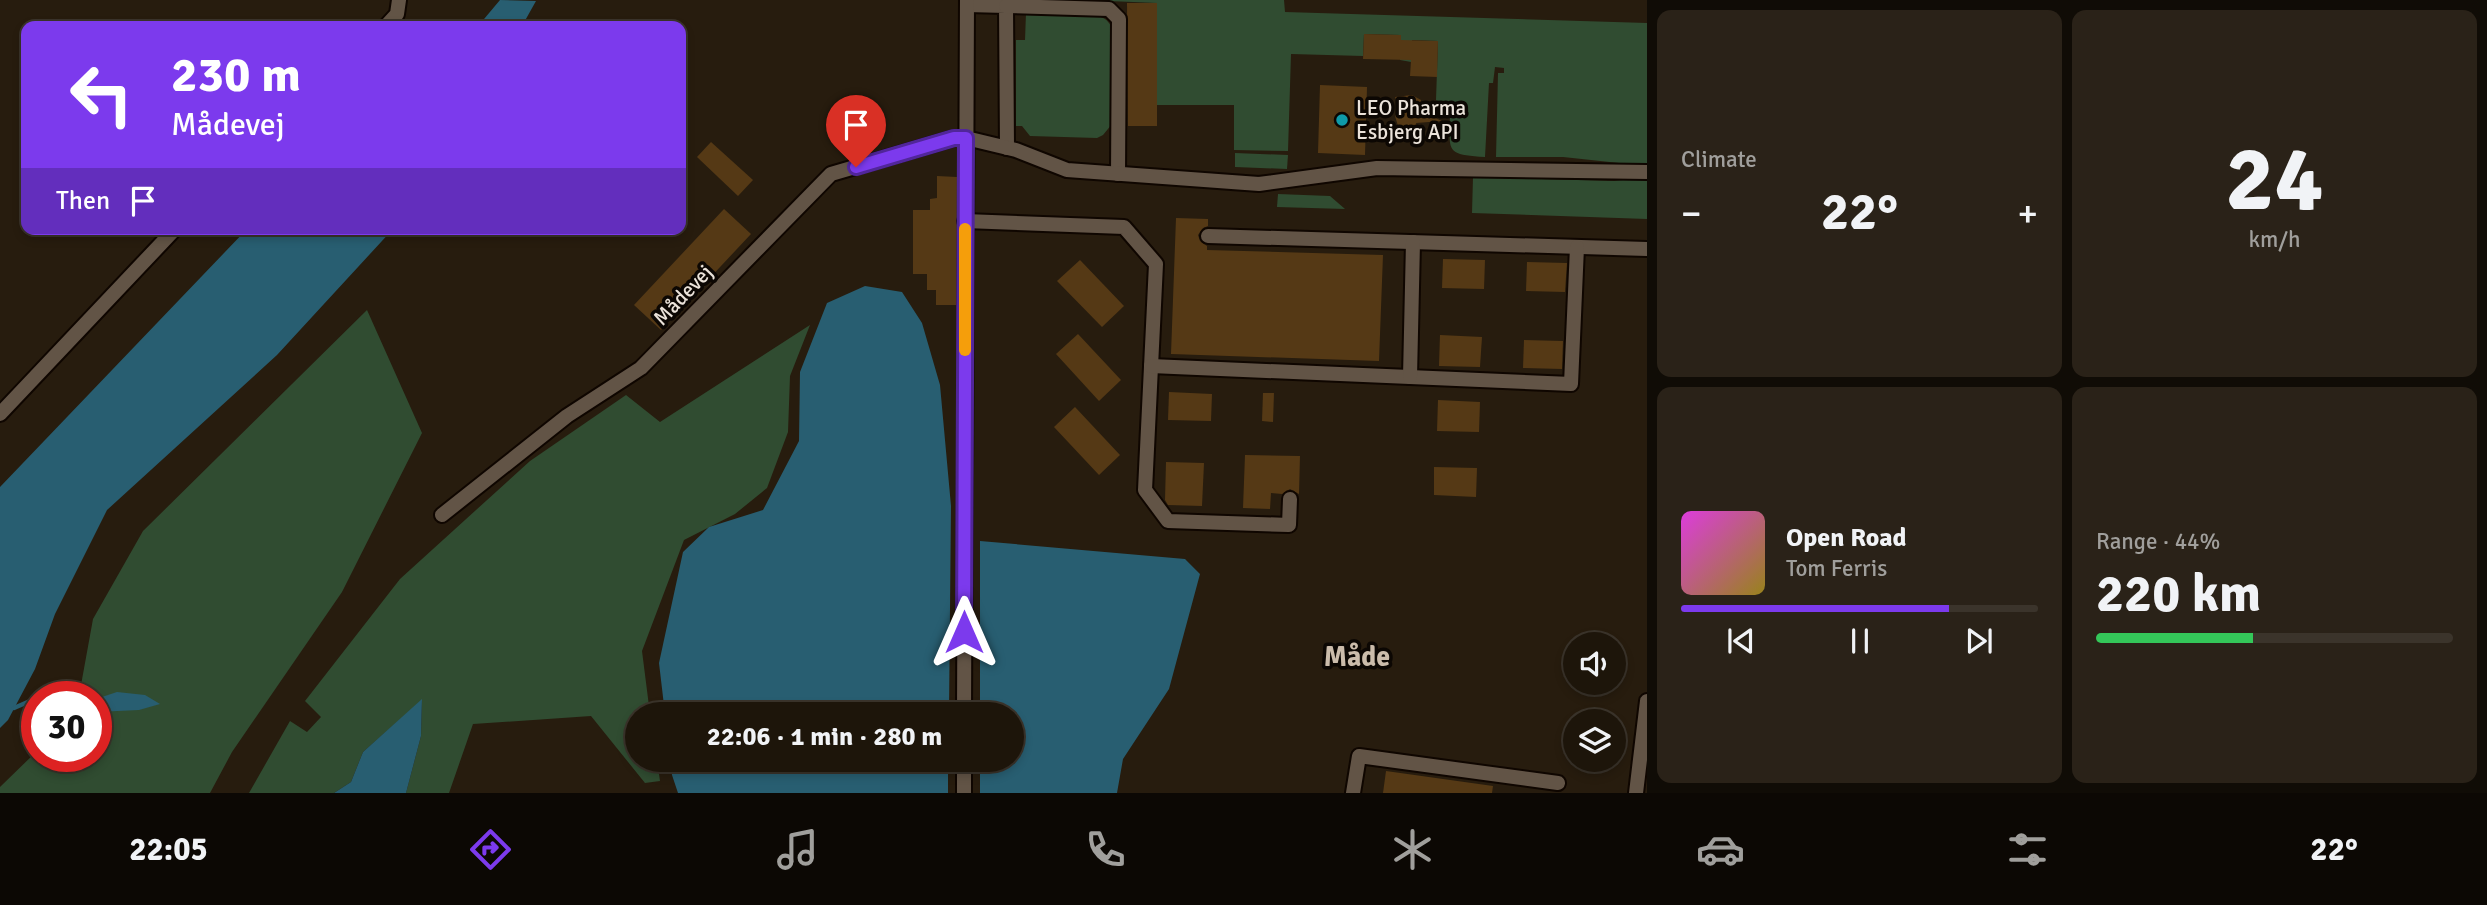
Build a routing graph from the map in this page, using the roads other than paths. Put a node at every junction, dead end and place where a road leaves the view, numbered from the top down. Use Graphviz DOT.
graph roads {
  1 [pos="399,0"];
  2 [pos="967,2"];
  3 [pos="1006,6"];
  4 [pos="391,21"];
  5 [pos="966,138"];
  6 [pos="1007,148"];
  7 [pos="1647,172"];
  8 [pos="1118,174"];
  9 [pos="965,221"];
  10 [pos="169,235"];
  11 [pos="1208,236"];
  12 [pos="1413,242"];
  13 [pos="1577,247"];
  14 [pos="1647,248"];
  15 [pos="1151,366"];
  16 [pos="1410,377"];
  17 [pos="0,414"];
  18 [pos="1290,499"];
  19 [pos="442,515"];
  20 [pos="1647,701"];
  21 [pos="964,702"];
  22 [pos="1646,716"];
  23 [pos="964,772"];
  24 [pos="1558,783"];
  25 [pos="964,793"];
  26 [pos="1353,793"];
  27 [pos="1636,793"];
  1 -- 4 [label="street"];
  2 -- 3 [label="street"];
  2 -- 5 [label="street"];
  3 -- 6 [label="street"];
  3 -- 8 [label="street"];
  5 -- 6 [label="street"];
  5 -- 9 [label="street"];
  5 -- 19 [label="street, Mådevej"];
  6 -- 8 [label="street"];
  7 -- 8 [label="street"];
  9 -- 15 [label="street"];
  9 -- 21 [label="street"];
  10 -- 17 [label="street"];
  11 -- 12 [label="street"];
  12 -- 13 [label="street"];
  12 -- 16 [label="street"];
  13 -- 14 [label="street"];
  13 -- 16 [label="street"];
  15 -- 16 [label="street"];
  15 -- 18 [label="street"];
  20 -- 22 [label="street"];
  22 -- 27 [label="street"];
  23 -- 25 [label="street"];
  24 -- 26 [label="street"];
}
